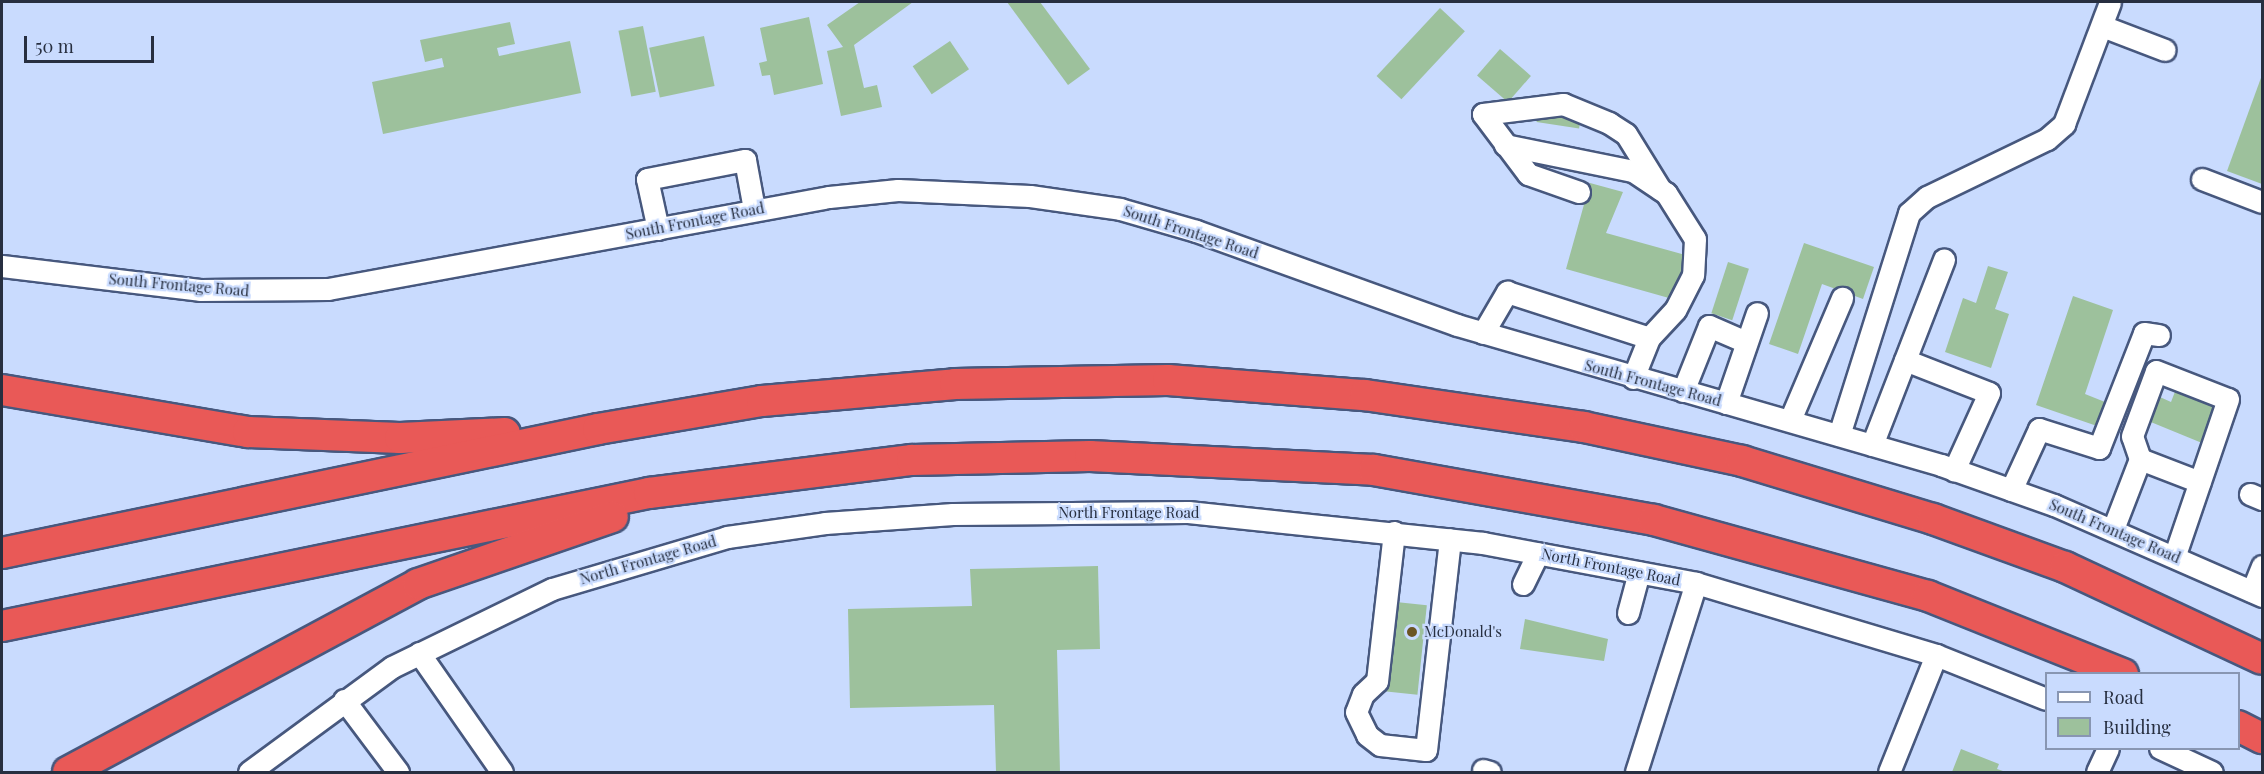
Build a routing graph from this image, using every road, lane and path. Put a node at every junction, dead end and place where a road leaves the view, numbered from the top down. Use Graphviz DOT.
graph roads {
  1 [pos="2110,2"];
  2 [pos="2102,26"];
  3 [pos="2165,50"];
  4 [pos="1505,145"];
  5 [pos="2202,178"];
  6 [pos="1660,189"];
  7 [pos="1579,192"];
  8 [pos="2262,202"];
  9 [pos="754,209"];
  10 [pos="658,229"];
  11 [pos="1944,259"];
  12 [pos="2,266"];
  13 [pos="1842,298"];
  14 [pos="1756,313"];
  15 [pos="1484,333"];
  16 [pos="2158,336"];
  17 [pos="1649,338"];
  18 [pos="1746,342"];
  19 [pos="1905,360"];
  20 [pos="1633,378"];
  21 [pos="2,390"];
  22 [pos="1683,391"];
  23 [pos="1726,402"];
  24 [pos="1790,420"];
  25 [pos="598,429"];
  26 [pos="1839,435"];
  27 [pos="1872,445"];
  28 [pos="2140,459"];
  29 [pos="1954,470"];
  30 [pos="774,474"];
  31 [pos="2200,482"];
  32 [pos="2011,490"];
  33 [pos="2113,530"];
  34 [pos="1394,532"];
  35 [pos="1450,539"];
  36 [pos="2,553"];
  37 [pos="1538,553"];
  38 [pos="2175,555"];
  39 [pos="2262,566"];
  40 [pos="1639,572"];
  41 [pos="1523,584"];
  42 [pos="1696,584"];
  43 [pos="2257,594"];
  44 [pos="1628,613"];
  45 [pos="2,626"];
  46 [pos="419,653"];
  47 [pos="1936,656"];
  48 [pos="2262,659"];
  49 [pos="2118,672"];
  50 [pos="2045,699"];
  51 [pos="344,700"];
  52 [pos="2240,727"];
  53 [pos="2262,738"];
  54 [pos="2107,750"];
  55 [pos="2164,750"];
  56 [pos="68,772"];
  57 [pos="249,772"];
  58 [pos="398,772"];
  59 [pos="502,772"];
  60 [pos="1636,772"];
  61 [pos="1888,772"];
  62 [pos="2097,772"];
  63 [pos="2212,772"];
  1 -- 2 [label="street"];
  2 -- 3 [label="street"];
  2 -- 26 [label="street"];
  4 -- 6 [label="street"];
  4 -- 6 [label="street"];
  4 -- 7 [label="street"];
  5 -- 8 [label="street"];
  6 -- 17 [label="street"];
  9 -- 10 [label="street, South Frontage Road"];
  9 -- 10 [label="street"];
  9 -- 15 [label="street, South Frontage Road"];
  10 -- 12 [label="street, South Frontage Road"];
  11 -- 19 [label="street"];
  13 -- 24 [label="street"];
  14 -- 18 [label="street"];
  15 -- 17 [label="street"];
  15 -- 20 [label="street, South Frontage Road"];
  16 -- 32 [label="street"];
  17 -- 20 [label="street"];
  18 -- 22 [label="street"];
  18 -- 23 [label="street"];
  19 -- 27 [label="street"];
  19 -- 29 [label="street"];
  20 -- 22 [label="street, South Frontage Road"];
  21 -- 25 [label="highway"];
  22 -- 23 [label="street, South Frontage Road"];
  23 -- 24 [label="street, South Frontage Road"];
  24 -- 26 [label="street, South Frontage Road"];
  25 -- 36 [label="highway"];
  25 -- 48 [label="highway"];
  26 -- 27 [label="street, South Frontage Road"];
  27 -- 29 [label="street, South Frontage Road"];
  28 -- 31 [label="street"];
  28 -- 31 [label="street"];
  28 -- 33 [label="street"];
  29 -- 32 [label="street, South Frontage Road"];
  30 -- 45 [label="highway"];
  30 -- 49 [label="highway"];
  30 -- 56 [label="highway"];
  31 -- 38 [label="street"];
  32 -- 33 [label="street, South Frontage Road"];
  33 -- 38 [label="street, South Frontage Road"];
  34 -- 35 [label="street, North Frontage Road"];
  34 -- 35 [label="street"];
  34 -- 46 [label="street, North Frontage Road"];
  35 -- 37 [label="street, North Frontage Road"];
  37 -- 40 [label="street, North Frontage Road"];
  37 -- 41 [label="street"];
  38 -- 43 [label="street, South Frontage Road"];
  39 -- 43 [label="street"];
  40 -- 42 [label="street, North Frontage Road"];
  40 -- 44 [label="street"];
  42 -- 47 [label="street, North Frontage Road"];
  42 -- 60 [label="street"];
  46 -- 51 [label="street, North Frontage Road"];
  46 -- 59 [label="street"];
  47 -- 50 [label="street, North Frontage Road"];
  47 -- 61 [label="street"];
  51 -- 57 [label="street, North Frontage Road"];
  51 -- 58 [label="street"];
  52 -- 53 [label="highway"];
  54 -- 62 [label="street"];
  55 -- 63 [label="street"];
}
